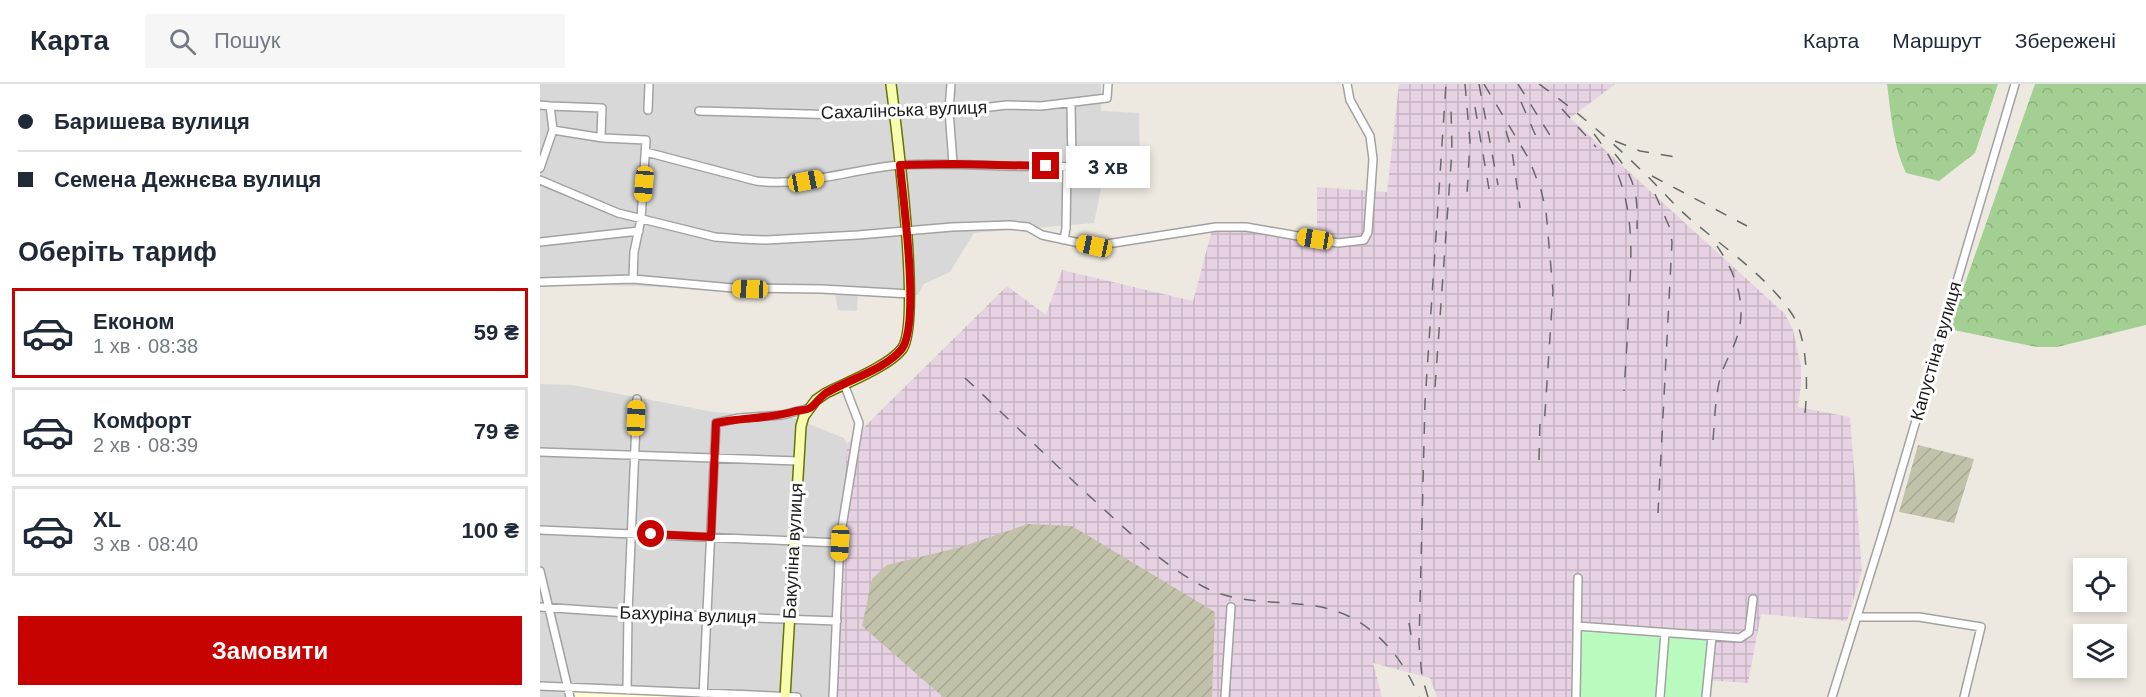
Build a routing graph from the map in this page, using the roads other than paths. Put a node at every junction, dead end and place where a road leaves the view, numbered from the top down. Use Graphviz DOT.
graph roads {
  1 [pos="649,84"];
  2 [pos="891,84"];
  3 [pos="951,84"];
  4 [pos="1108,84"];
  5 [pos="1347,84"];
  6 [pos="2015,84"];
  7 [pos="1071,103"];
  8 [pos="540,105"];
  9 [pos="550,106"];
  10 [pos="648,110"];
  11 [pos="949,110"];
  12 [pos="699,111"];
  13 [pos="894,114"];
  14 [pos="553,130"];
  15 [pos="600,137"];
  16 [pos="646,152"];
  17 [pos="953,164"];
  18 [pos="900,165"];
  19 [pos="1070,166"];
  20 [pos="1106,167"];
  21 [pos="540,168"];
  22 [pos="540,180"];
  23 [pos="641,219"];
  24 [pos="906,230"];
  25 [pos="639,231"];
  26 [pos="1064,240"];
  27 [pos="540,242"];
  28 [pos="633,279"];
  29 [pos="540,282"];
  30 [pos="910,294"];
  31 [pos="844,384"];
  32 [pos="637,399"];
  33 [pos="810,408"];
  34 [pos="540,452"];
  35 [pos="634,456"];
  36 [pos="715,459"];
  37 [pos="798,461"];
  38 [pos="540,530"];
  39 [pos="631,533"];
  40 [pos="711,537"];
  41 [pos="793,540"];
  42 [pos="840,543"];
  43 [pos="540,571"];
  44 [pos="1578,578"];
  45 [pos="1753,599"];
  46 [pos="1231,607"];
  47 [pos="540,608"];
  48 [pos="549,608"];
  49 [pos="628,613"];
  50 [pos="708,615"];
  51 [pos="1857,617"];
  52 [pos="789,618"];
  53 [pos="837,621"];
  54 [pos="1577,626"];
  55 [pos="1665,633"];
  56 [pos="1712,636"];
  57 [pos="540,686"];
  58 [pos="567,687"];
  59 [pos="627,690"];
  60 [pos="703,695"];
  61 [pos="570,697"];
  62 [pos="785,697"];
  63 [pos="797,697"];
  64 [pos="833,697"];
  65 [pos="1225,697"];
  66 [pos="1576,697"];
  67 [pos="1660,697"];
  68 [pos="1706,697"];
  69 [pos="1832,697"];
  70 [pos="1965,697"];
  1 -- 10 [label="street"];
  2 -- 13 [label="street"];
  3 -- 11 [label="street"];
  4 -- 7 [label="street, Сахалінська вулиця"];
  5 -- 26 [label="street"];
  6 -- 51 [label="street, Капустіна вулиця"];
  7 -- 11 [label="street, Сахалінська вулиця"];
  7 -- 19 [label="street"];
  8 -- 9 [label="street"];
  9 -- 14 [label="street"];
  9 -- 15 [label="street"];
  11 -- 13 [label="street, Сахалінська вулиця"];
  11 -- 17 [label="street"];
  12 -- 13 [label="street, Сахалінська вулиця"];
  13 -- 18 [label="street"];
  14 -- 15 [label="street"];
  14 -- 21 [label="street"];
  15 -- 16 [label="street"];
  16 -- 18 [label="street"];
  16 -- 23 [label="street"];
  17 -- 18 [label="street"];
  17 -- 19 [label="street"];
  18 -- 24 [label="street"];
  19 -- 20 [label="street"];
  19 -- 26 [label="street"];
  22 -- 23 [label="street"];
  23 -- 24 [label="street"];
  23 -- 25 [label="street"];
  24 -- 26 [label="street"];
  24 -- 30 [label="street"];
  25 -- 27 [label="street"];
  25 -- 28 [label="street"];
  28 -- 29 [label="street"];
  28 -- 30 [label="street"];
  30 -- 31 [label="street"];
  31 -- 33 [label="street"];
  31 -- 42 [label="street"];
  32 -- 35 [label="street"];
  33 -- 36 [label="street"];
  33 -- 37 [label="street, Бакуліна вулиця"];
  34 -- 35 [label="street"];
  35 -- 36 [label="street"];
  35 -- 39 [label="street"];
  36 -- 37 [label="street"];
  36 -- 40 [label="street"];
  37 -- 41 [label="street, Бакуліна вулиця"];
  38 -- 39 [label="street"];
  39 -- 40 [label="street"];
  39 -- 49 [label="street"];
  40 -- 41 [label="street"];
  40 -- 50 [label="street"];
  41 -- 42 [label="street"];
  41 -- 52 [label="street, Бакуліна вулиця"];
  42 -- 53 [label="street"];
  43 -- 48 [label="street"];
  44 -- 54 [label="street"];
  45 -- 56 [label="street"];
  46 -- 65 [label="street"];
  47 -- 48 [label="street, Бахуріна вулиця"];
  48 -- 49 [label="street, Бахуріна вулиця"];
  48 -- 58 [label="street"];
  49 -- 50 [label="street, Бахуріна вулиця"];
  49 -- 59 [label="street"];
  50 -- 52 [label="street, Бахуріна вулиця"];
  50 -- 60 [label="street"];
  51 -- 69 [label="street, Капустіна вулиця"];
  51 -- 70 [label="street"];
  52 -- 53 [label="street, Бахуріна вулиця"];
  52 -- 62 [label="street, Бакуліна вулиця"];
  53 -- 64 [label="street"];
  54 -- 55 [label="street"];
  54 -- 66 [label="street"];
  55 -- 56 [label="street"];
  55 -- 67 [label="street"];
  56 -- 68 [label="street"];
  57 -- 58 [label="street"];
  58 -- 59 [label="street"];
  58 -- 61 [label="street"];
  59 -- 60 [label="street"];
  60 -- 62 [label="street"];
  62 -- 63 [label="street"];
}
